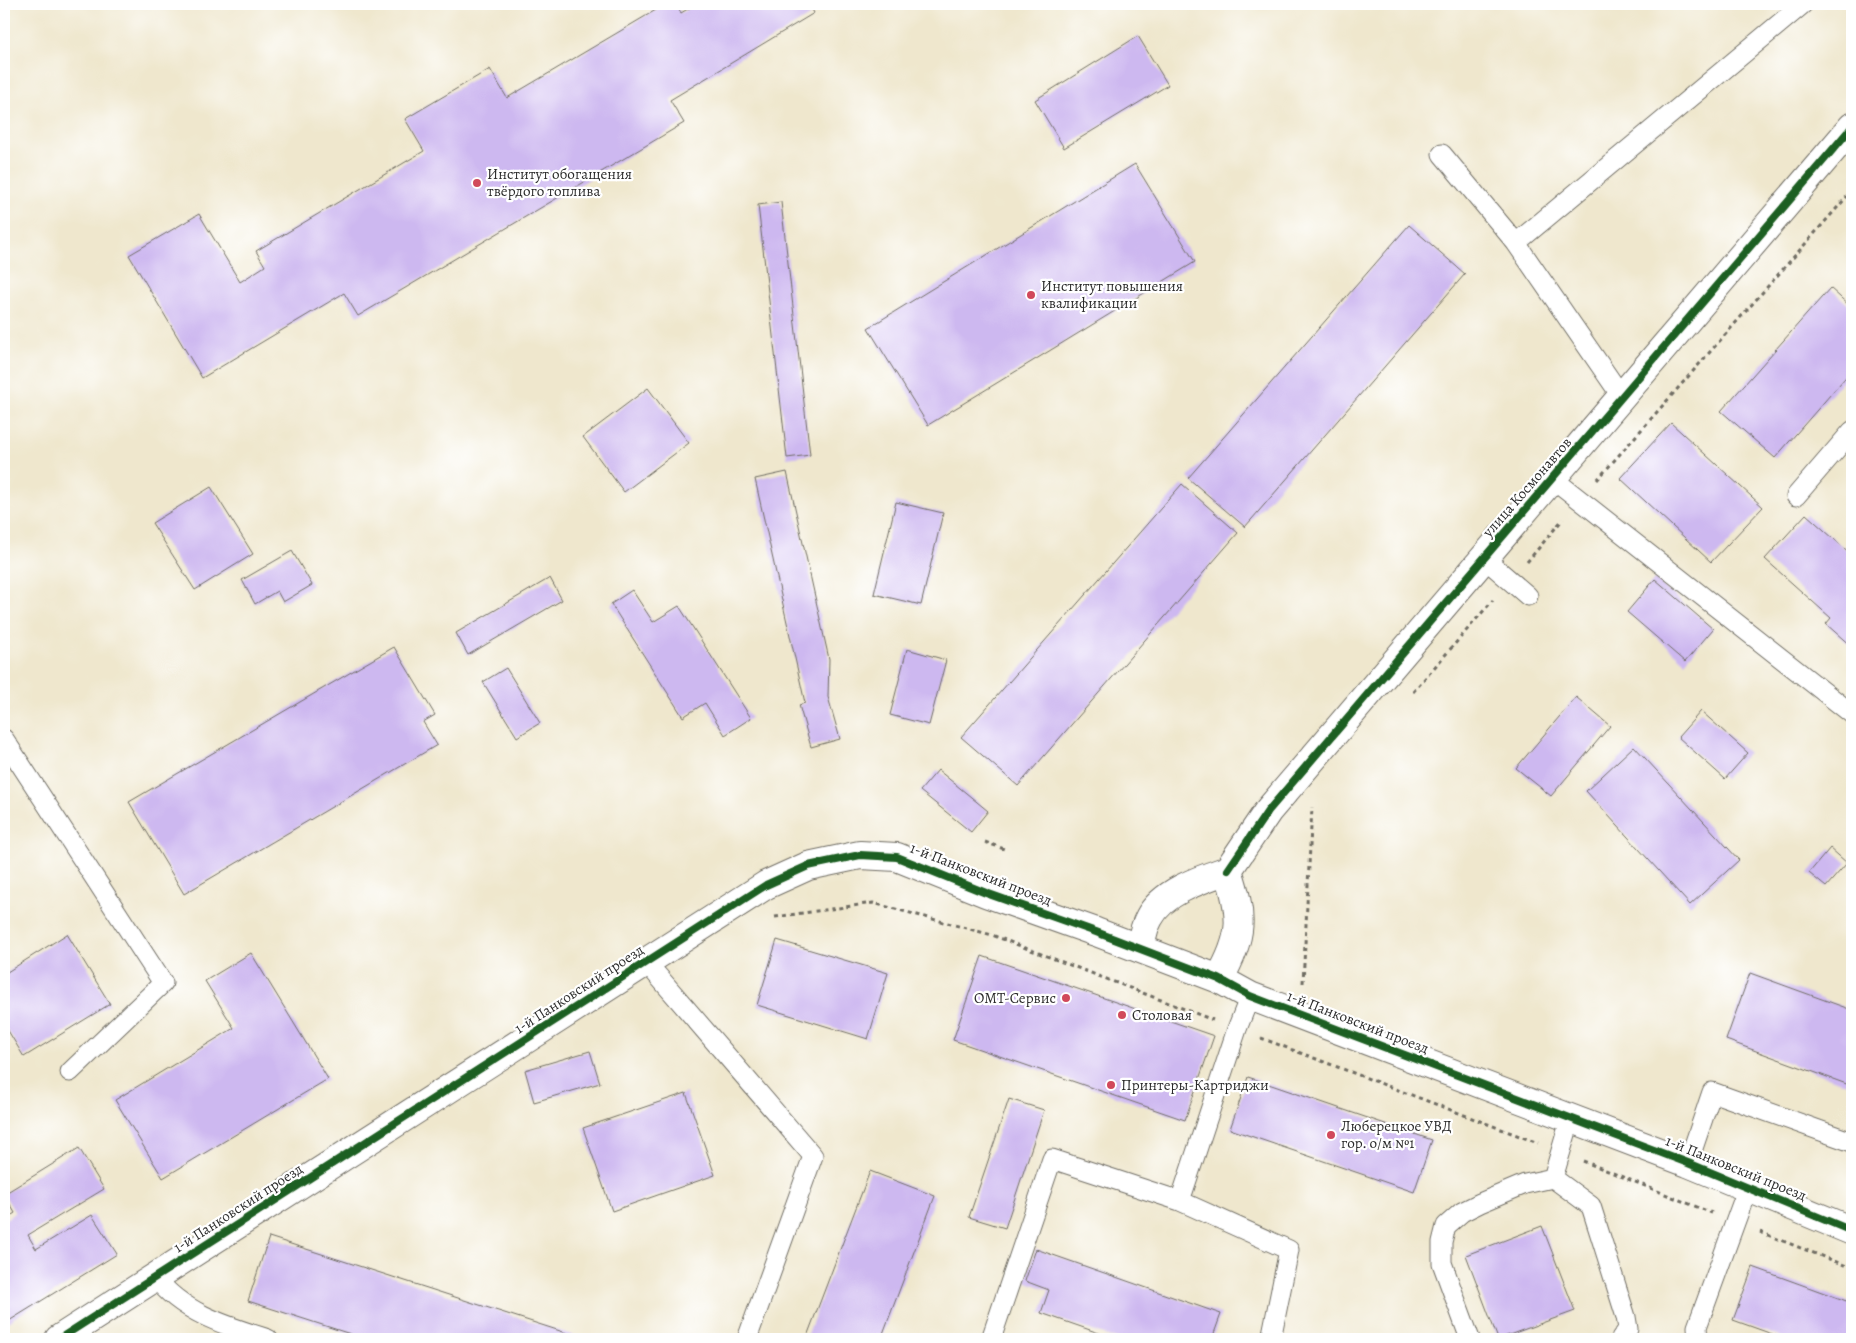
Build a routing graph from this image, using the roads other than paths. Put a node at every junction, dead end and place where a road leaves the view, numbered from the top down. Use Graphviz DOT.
graph roads {
  1 [pos="1803,4"];
  2 [pos="1852,127"];
  3 [pos="1442,154"];
  4 [pos="1516,243"];
  5 [pos="1622,397"];
  6 [pos="1852,431"];
  7 [pos="1552,478"];
  8 [pos="1796,496"];
  9 [pos="1484,558"];
  10 [pos="1528,596"];
  11 [pos="1852,714"];
  12 [pos="4,739"];
  13 [pos="1228,870"];
  14 [pos="1140,948"];
  15 [pos="646,962"];
  16 [pos="1219,979"];
  17 [pos="1250,996"];
  18 [pos="70,1072"];
  19 [pos="1571,1117"];
  20 [pos="1852,1142"];
  21 [pos="1688,1163"];
  22 [pos="1553,1178"];
  23 [pos="1748,1188"];
  24 [pos="1180,1201"];
  25 [pos="1852,1231"];
  26 [pos="155,1277"];
  27 [pos="59,1339"];
  28 [pos="268,1339"];
  29 [pos="747,1339"];
  30 [pos="991,1339"];
  31 [pos="1271,1339"];
  32 [pos="1470,1339"];
  33 [pos="1620,1339"];
  34 [pos="1698,1339"];
  1 -- 4 [label="lane"];
  2 -- 5 [label="street, улица Космонавтов"];
  3 -- 4 [label="lane"];
  4 -- 5 [label="lane"];
  5 -- 7 [label="street, улица Космонавтов"];
  6 -- 8 [label="lane"];
  7 -- 9 [label="street, улица Космонавтов"];
  7 -- 11 [label="lane"];
  9 -- 10 [label="lane"];
  9 -- 13 [label="street, улица Космонавтов"];
  12 -- 18 [label="lane"];
  13 -- 14 [label="street"];
  13 -- 16 [label="street"];
  14 -- 15 [label="street, 1-й Панковский проезд"];
  14 -- 16 [label="street, 1-й Панковский проезд"];
  15 -- 26 [label="street, 1-й Панковский проезд"];
  15 -- 29 [label="lane"];
  16 -- 17 [label="street, 1-й Панковский проезд"];
  17 -- 19 [label="street, 1-й Панковский проезд"];
  17 -- 24 [label="lane"];
  19 -- 21 [label="street, 1-й Панковский проезд"];
  19 -- 22 [label="lane"];
  20 -- 21 [label="lane"];
  21 -- 23 [label="street, 1-й Панковский проезд"];
  22 -- 32 [label="lane"];
  22 -- 33 [label="lane"];
  23 -- 25 [label="street, 1-й Панковский проезд"];
  23 -- 34 [label="lane"];
  24 -- 30 [label="lane"];
  24 -- 31 [label="lane"];
  26 -- 27 [label="street, 1-й Панковский проезд"];
  26 -- 28 [label="lane"];
}
